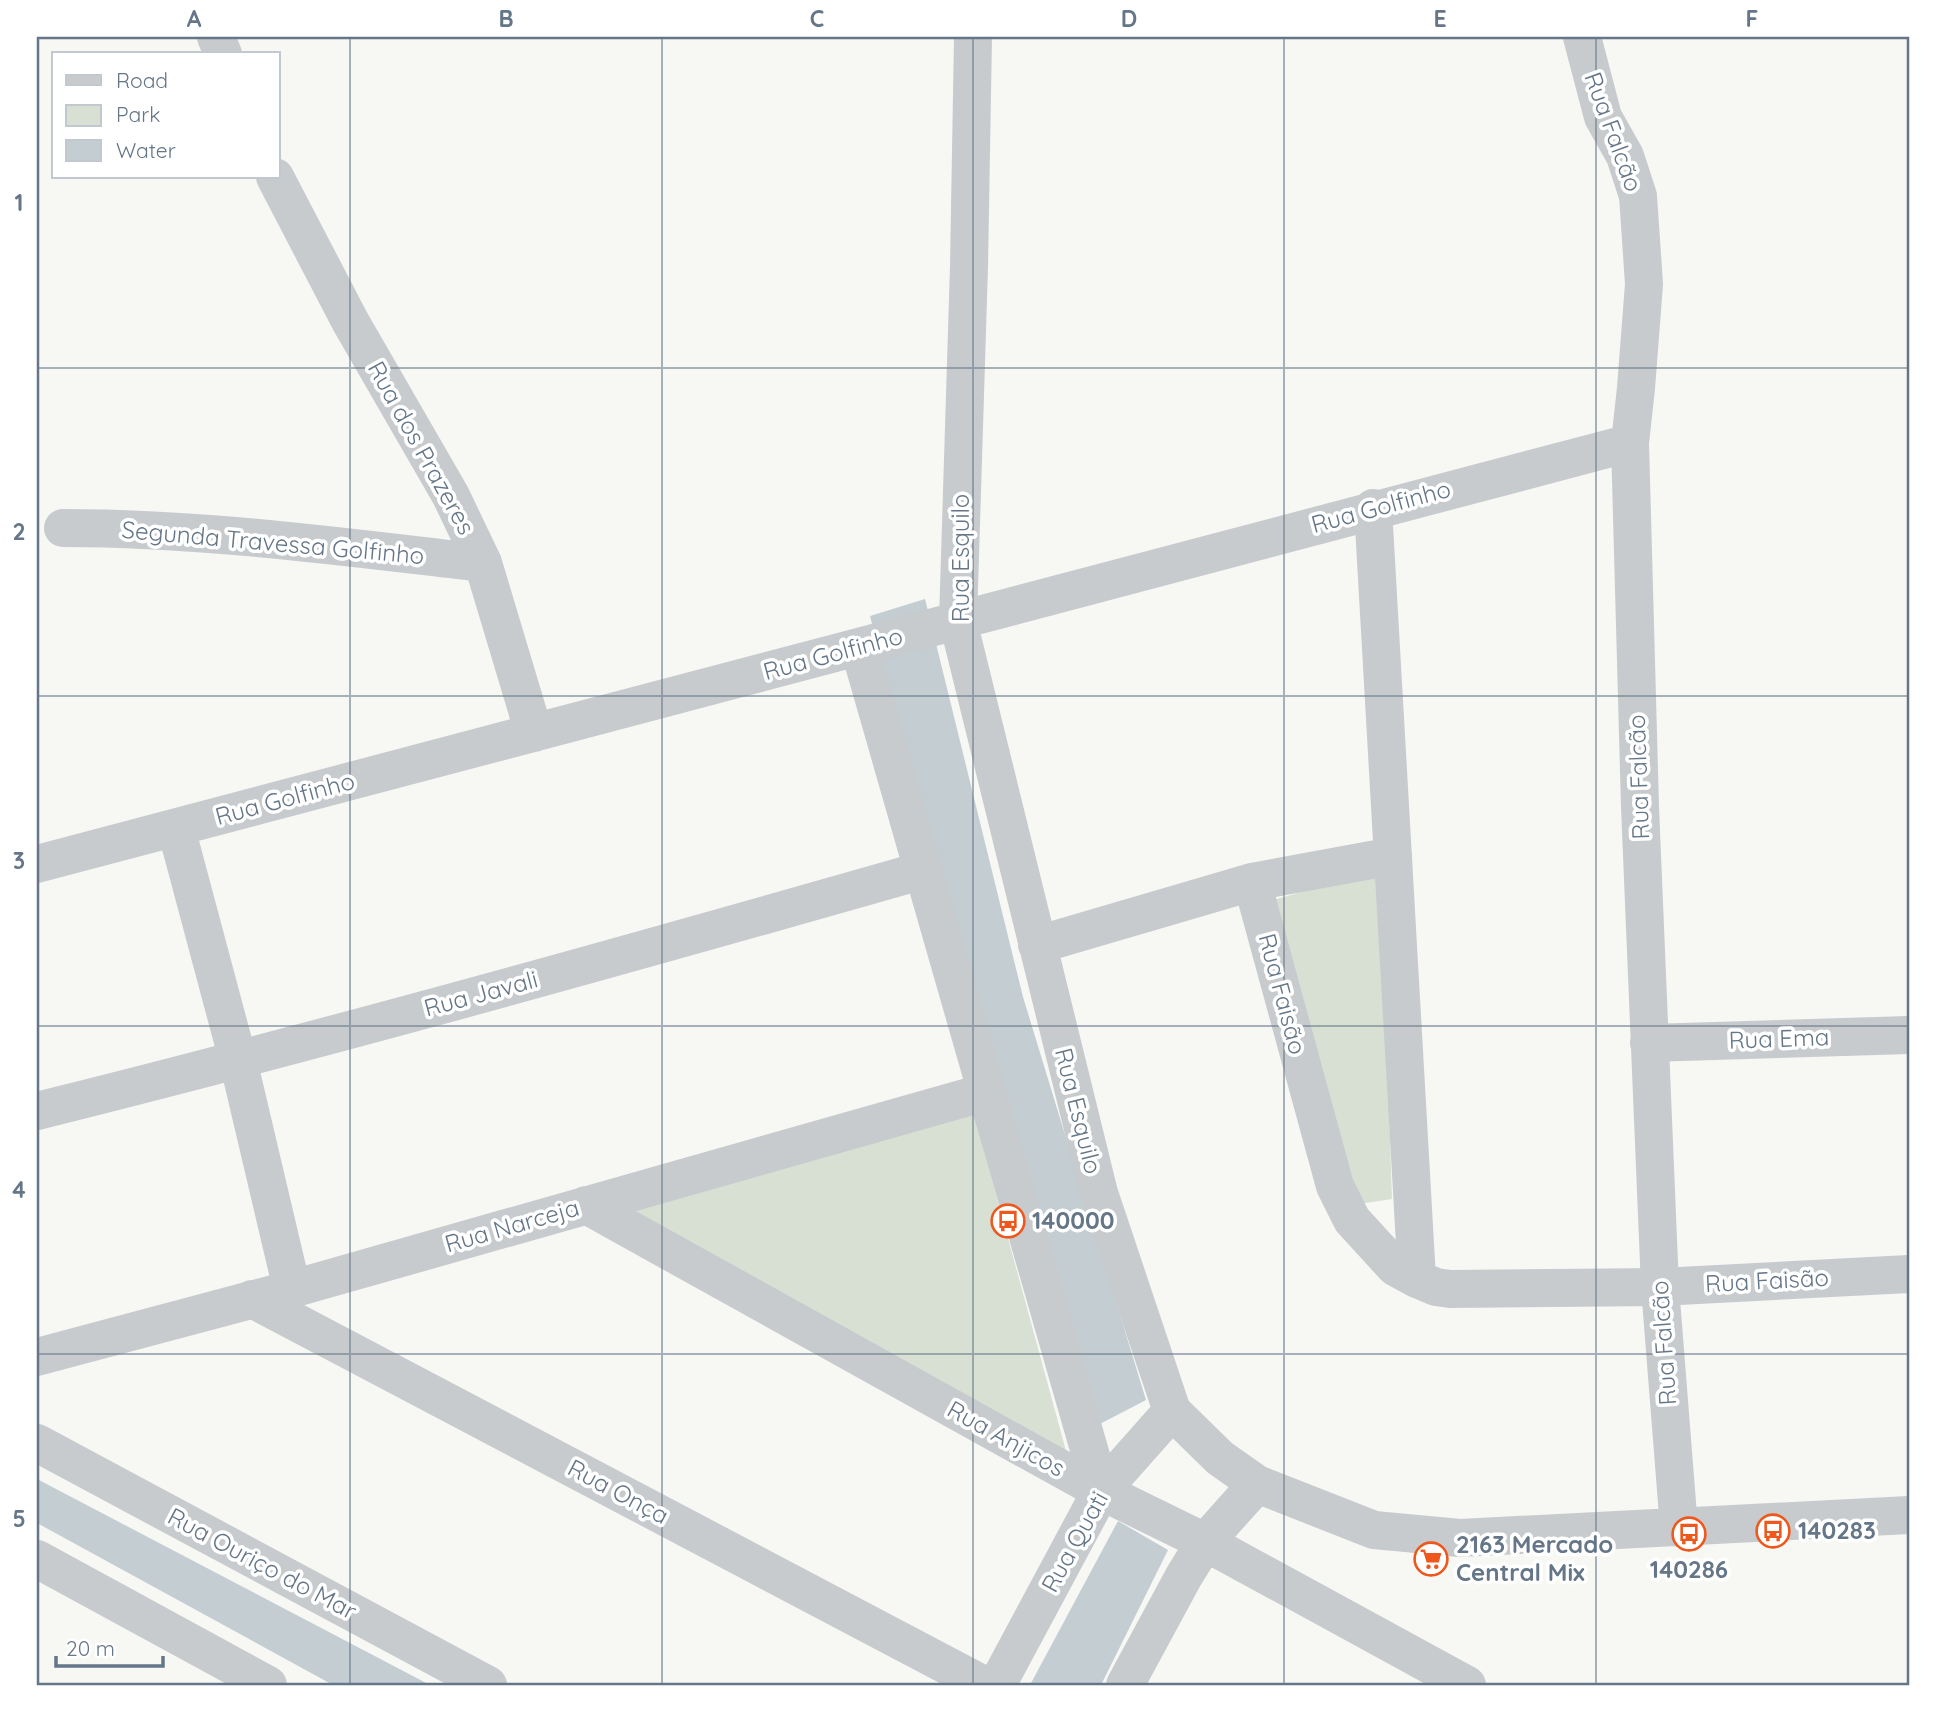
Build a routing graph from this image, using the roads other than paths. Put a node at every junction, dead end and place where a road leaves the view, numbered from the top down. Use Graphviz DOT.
graph roads {
  1 [pos="973,37"];
  2 [pos="1582,37"];
  3 [pos="276,178"];
  4 [pos="1630,443"];
  5 [pos="1373,508"];
  6 [pos="63,528"];
  7 [pos="484,563"];
  8 [pos="953,622"];
  9 [pos="865,645"];
  10 [pos="534,733"];
  11 [pos="176,828"];
  12 [pos="1392,856"];
  13 [pos="37,863"];
  14 [pos="924,870"];
  15 [pos="1252,882"];
  16 [pos="1037,945"];
  17 [pos="1909,1035"];
  18 [pos="1649,1044"];
  19 [pos="238,1060"];
  20 [pos="986,1092"];
  21 [pos="37,1111"];
  22 [pos="586,1205"];
  23 [pos="1909,1273"];
  24 [pos="1417,1279"];
  25 [pos="1660,1287"];
  26 [pos="292,1289"];
  27 [pos="252,1299"];
  28 [pos="37,1357"];
  29 [pos="1172,1411"];
  30 [pos="37,1443"];
  31 [pos="1257,1484"];
  32 [pos="1101,1491"];
  33 [pos="1909,1515"];
  34 [pos="1679,1528"];
  35 [pos="1205,1542"];
  36 [pos="37,1559"];
  37 [pos="268,1685"];
  38 [pos="488,1685"];
  39 [pos="984,1685"];
  40 [pos="997,1685"];
  41 [pos="1125,1685"];
  42 [pos="1467,1685"];
  1 -- 8 [label="street, Rua Esquilo"];
  2 -- 4 [label="street, Rua Falcão"];
  3 -- 7 [label="street, Rua dos Prazeres"];
  4 -- 5 [label="street, Rua Golfinho"];
  4 -- 18 [label="street, Rua Falcão"];
  5 -- 8 [label="street, Rua Golfinho"];
  5 -- 12 [label="street"];
  6 -- 7 [label="street, Segunda Travessa Golfinho"];
  7 -- 10 [label="street, Rua dos Prazeres"];
  8 -- 9 [label="street, Rua Golfinho"];
  8 -- 16 [label="street, Rua Esquilo"];
  9 -- 10 [label="street, Rua Golfinho"];
  9 -- 14 [label="street"];
  10 -- 11 [label="street, Rua Golfinho"];
  11 -- 13 [label="street, Rua Golfinho"];
  11 -- 19 [label="street"];
  12 -- 15 [label="street"];
  12 -- 24 [label="street"];
  14 -- 19 [label="street, Rua Javali"];
  14 -- 20 [label="street"];
  15 -- 16 [label="street"];
  15 -- 24 [label="street, Rua Faisão"];
  16 -- 29 [label="street, Rua Esquilo"];
  17 -- 18 [label="street, Rua Ema"];
  18 -- 25 [label="street, Rua Falcão"];
  19 -- 21 [label="street, Rua Javali"];
  19 -- 26 [label="street"];
  20 -- 22 [label="street, Rua Narceja"];
  20 -- 32 [label="street"];
  22 -- 26 [label="street, Rua Narceja"];
  22 -- 32 [label="street, Rua Anjicos"];
  23 -- 25 [label="street, Rua Faisão"];
  24 -- 25 [label="street, Rua Faisão"];
  25 -- 34 [label="street, Rua Falcão"];
  26 -- 27 [label="street, Rua Narceja"];
  27 -- 28 [label="street, Rua Narceja"];
  27 -- 39 [label="street, Rua Onça"];
  29 -- 31 [label="street, Rua Esquilo"];
  29 -- 32 [label="street, Rua Quati"];
  30 -- 38 [label="street, Rua Ouriço do Mar"];
  31 -- 34 [label="street, Rua Esquilo"];
  31 -- 35 [label="street"];
  32 -- 35 [label="street, Rua Anjicos"];
  32 -- 40 [label="street, Rua Quati"];
  33 -- 34 [label="street, Rua Esquilo"];
  35 -- 41 [label="street"];
  35 -- 42 [label="street, Rua Anjicos"];
  36 -- 37 [label="street"];
}
